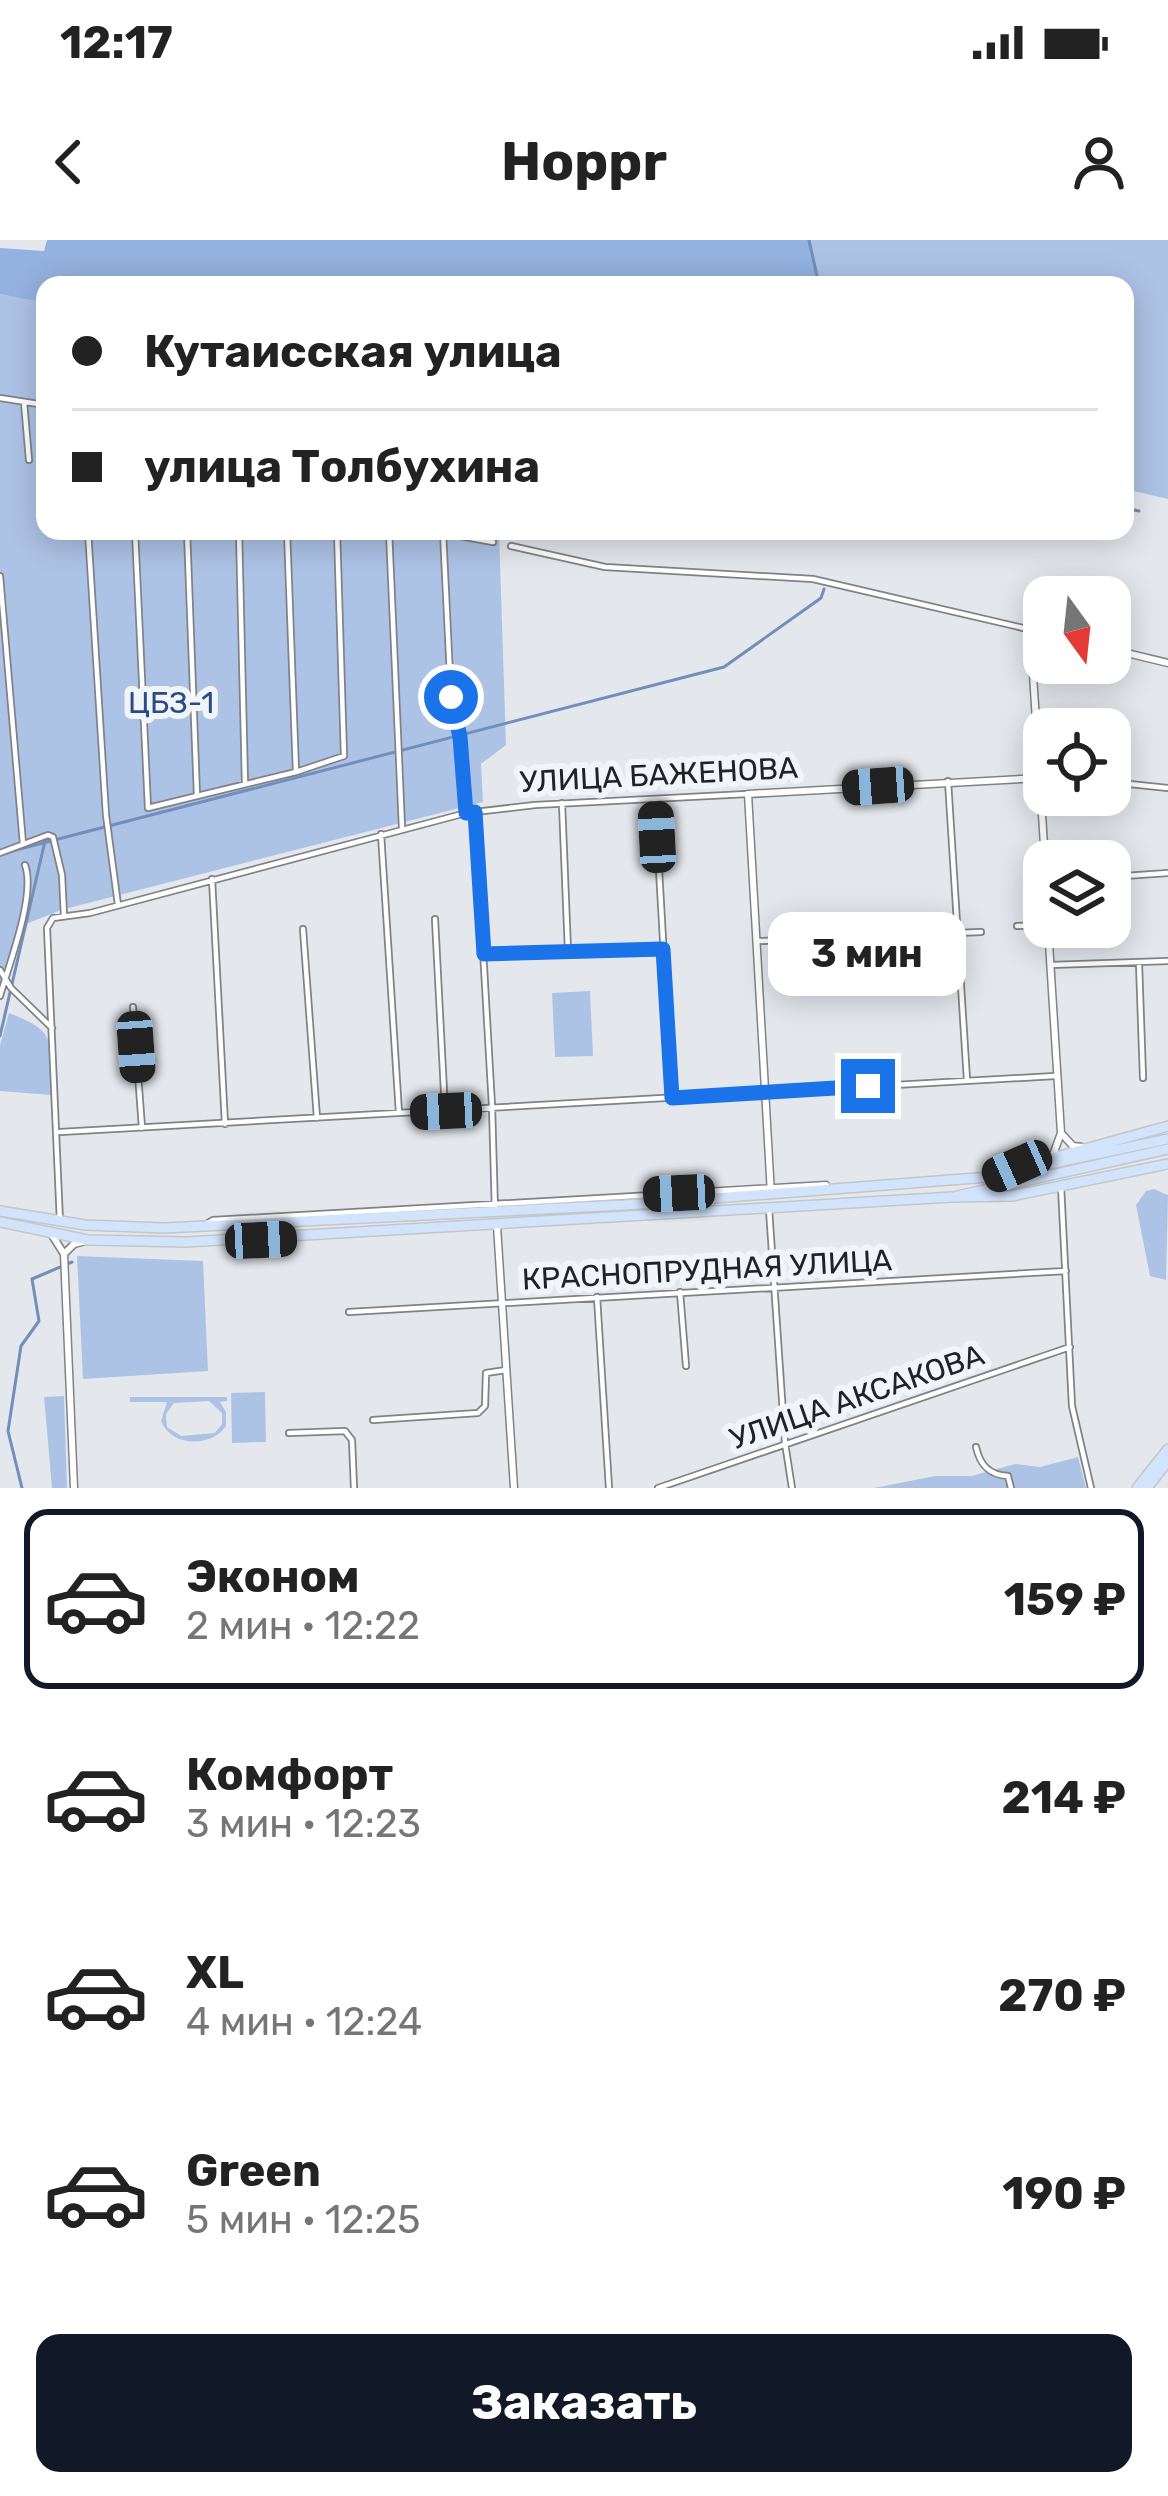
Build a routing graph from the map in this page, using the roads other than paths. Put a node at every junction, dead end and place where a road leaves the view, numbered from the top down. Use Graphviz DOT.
graph roads {
  1 [pos="0,398"];
  2 [pos="24,402"];
  3 [pos="36,404"];
  4 [pos="29,460"];
  5 [pos="89,540"];
  6 [pos="135,540"];
  7 [pos="187,540"];
  8 [pos="239,540"];
  9 [pos="287,540"];
  10 [pos="337,540"];
  11 [pos="389,540"];
  12 [pos="443,540"];
  13 [pos="489,540"];
  14 [pos="494,542"];
  15 [pos="511,546"];
  16 [pos="0,576"];
  17 [pos="1023,628"];
  18 [pos="1131,654"];
  19 [pos="1168,663"];
  20 [pos="296,772"];
  21 [pos="1023,779"];
  22 [pos="949,782"];
  23 [pos="245,784"];
  24 [pos="1131,784"];
  25 [pos="1168,788"];
  26 [pos="748,794"];
  27 [pos="197,796"];
  28 [pos="656,799"];
  29 [pos="562,803"];
  30 [pos="471,812"];
  31 [pos="402,828"];
  32 [pos="381,834"];
  33 [pos="22,844"];
  34 [pos="0,853"];
  35 [pos="25,865"];
  36 [pos="1168,873"];
  37 [pos="1131,876"];
  38 [pos="212,878"];
  39 [pos="118,905"];
  40 [pos="64,916"];
  41 [pos="435,919"];
  42 [pos="1016,926"];
  43 [pos="1023,926"];
  44 [pos="303,929"];
  45 [pos="958,930"];
  46 [pos="981,932"];
  47 [pos="757,941"];
  48 [pos="1048,948"];
  49 [pos="663,949"];
  50 [pos="568,951"];
  51 [pos="484,954"];
  52 [pos="1168,961"];
  53 [pos="1139,962"];
  54 [pos="1050,965"];
  55 [pos="0,970"];
  56 [pos="2,980"];
  57 [pos="0,996"];
  58 [pos="134,1007"];
  59 [pos="52,1028"];
  60 [pos="1055,1076"];
  61 [pos="1143,1078"];
  62 [pos="968,1081"];
  63 [pos="765,1093"];
  64 [pos="672,1098"];
  65 [pos="493,1106"];
  66 [pos="446,1111"];
  67 [pos="399,1113"];
  68 [pos="317,1118"];
  69 [pos="225,1124"];
  70 [pos="1168,1126"];
  71 [pos="142,1128"];
  72 [pos="57,1132"];
  73 [pos="1061,1133"];
  74 [pos="1168,1139"];
  75 [pos="1085,1147"];
  76 [pos="1168,1149"];
  77 [pos="1053,1156"];
  78 [pos="1168,1164"];
  79 [pos="768,1173"];
  80 [pos="994,1177"];
  81 [pos="1061,1186"];
  82 [pos="758,1188"];
  83 [pos="771,1191"];
  84 [pos="705,1196"];
  85 [pos="952,1197"];
  86 [pos="582,1203"];
  87 [pos="624,1205"];
  88 [pos="495,1208"];
  89 [pos="769,1209"];
  90 [pos="3,1219"];
  91 [pos="626,1219"];
  92 [pos="23,1222"];
  93 [pos="60,1222"];
  94 [pos="497,1226"];
  95 [pos="184,1227"];
  96 [pos="44,1232"];
  97 [pos="88,1240"];
  98 [pos="186,1242"];
  99 [pos="64,1254"];
  100 [pos="1066,1270"];
  101 [pos="776,1287"];
  102 [pos="680,1292"];
  103 [pos="597,1297"];
  104 [pos="500,1304"];
  105 [pos="350,1312"];
  106 [pos="1070,1347"];
  107 [pos="686,1366"];
  108 [pos="506,1370"];
  109 [pos="374,1420"];
  110 [pos="289,1433"];
  111 [pos="785,1443"];
  112 [pos="976,1447"];
  113 [pos="1168,1448"];
  114 [pos="1168,1462"];
  115 [pos="74,1488"];
  116 [pos="354,1488"];
  117 [pos="514,1488"];
  118 [pos="609,1488"];
  119 [pos="658,1488"];
  120 [pos="792,1488"];
  121 [pos="1011,1488"];
  122 [pos="1090,1488"];
  123 [pos="1137,1488"];
  124 [pos="1147,1488"];
  1 -- 2 [label="street"];
  2 -- 3 [label="street"];
  2 -- 4 [label="street"];
  5 -- 39 [label="street"];
  6 -- 27 [label="street"];
  7 -- 27 [label="street"];
  8 -- 23 [label="street"];
  9 -- 20 [label="street"];
  10 -- 20 [label="street"];
  11 -- 31 [label="street"];
  12 -- 30 [label="street"];
  13 -- 14 [label="street"];
  15 -- 17 [label="street"];
  16 -- 33 [label="street"];
  18 -- 19 [label="street"];
  20 -- 23 [label="street"];
  21 -- 22 [label="street, УЛИЦА БАЖЕНОВА"];
  22 -- 26 [label="street, УЛИЦА БАЖЕНОВА"];
  22 -- 45 [label="street"];
  23 -- 27 [label="street"];
  24 -- 25 [label="street"];
  26 -- 28 [label="street, УЛИЦА БАЖЕНОВА"];
  26 -- 47 [label="street"];
  28 -- 29 [label="street, УЛИЦА БАЖЕНОВА"];
  28 -- 49 [label="street"];
  29 -- 30 [label="street, УЛИЦА БАЖЕНОВА"];
  29 -- 50 [label="street"];
  30 -- 31 [label="street, УЛИЦА БАЖЕНОВА"];
  30 -- 51 [label="street"];
  31 -- 32 [label="street, УЛИЦА БАЖЕНОВА"];
  32 -- 38 [label="street, УЛИЦА БАЖЕНОВА"];
  32 -- 67 [label="street"];
  33 -- 34 [label="street"];
  33 -- 40 [label="street"];
  35 -- 56 [label="street"];
  36 -- 37 [label="street"];
  38 -- 39 [label="street, УЛИЦА БАЖЕНОВА"];
  38 -- 69 [label="street"];
  39 -- 40 [label="street, УЛИЦА БАЖЕНОВА"];
  40 -- 59 [label="street"];
  41 -- 66 [label="street"];
  42 -- 43 [label="street"];
  44 -- 68 [label="street"];
  45 -- 46 [label="street"];
  45 -- 47 [label="street"];
  45 -- 62 [label="street"];
  47 -- 63 [label="street"];
  48 -- 54 [label="street"];
  49 -- 50 [label="street"];
  49 -- 64 [label="street"];
  50 -- 51 [label="street"];
  51 -- 65 [label="street"];
  52 -- 53 [label="street"];
  53 -- 54 [label="street"];
  53 -- 61 [label="street"];
  54 -- 60 [label="street"];
  55 -- 56 [label="street"];
  56 -- 57 [label="street"];
  56 -- 59 [label="street"];
  58 -- 71 [label="street"];
  59 -- 72 [label="street"];
  60 -- 62 [label="street"];
  60 -- 73 [label="street"];
  62 -- 63 [label="street"];
  63 -- 64 [label="street"];
  63 -- 79 [label="street"];
  64 -- 65 [label="street"];
  65 -- 66 [label="street"];
  65 -- 88 [label="street"];
  66 -- 67 [label="street"];
  67 -- 68 [label="street"];
  68 -- 69 [label="street"];
  69 -- 71 [label="street"];
  70 -- 75 [label="main road"];
  71 -- 72 [label="street"];
  72 -- 93 [label="street"];
  73 -- 75 [label="street"];
  73 -- 77 [label="street"];
  74 -- 80 [label="main road"];
  75 -- 77 [label="main road"];
  76 -- 85 [label="main road"];
  77 -- 80 [label="main road"];
  78 -- 81 [label="main road"];
  79 -- 82 [label="street"];
  79 -- 83 [label="street"];
  80 -- 83 [label="main road"];
  81 -- 85 [label="main road"];
  81 -- 100 [label="street"];
  82 -- 83 [label="street"];
  82 -- 84 [label="street"];
  83 -- 84 [label="main road"];
  84 -- 86 [label="street"];
  84 -- 87 [label="main road"];
  85 -- 89 [label="main road"];
  86 -- 87 [label="main road"];
  86 -- 88 [label="main road"];
  87 -- 91 [label="main road"];
  88 -- 95 [label="main road"];
  89 -- 91 [label="main road"];
  89 -- 101 [label="street"];
  90 -- 92 [label="main road"];
  91 -- 94 [label="main road"];
  92 -- 93 [label="main road"];
  92 -- 96 [label="main road"];
  93 -- 95 [label="main road"];
  94 -- 98 [label="main road"];
  94 -- 104 [label="street"];
  95 -- 98 [label="main road"];
  96 -- 97 [label="main road"];
  96 -- 99 [label="street"];
  97 -- 98 [label="main road"];
  97 -- 99 [label="street"];
  99 -- 115 [label="street"];
  100 -- 101 [label="street, КРАСНОПРУДНАЯ УЛИЦА"];
  100 -- 106 [label="street"];
  101 -- 102 [label="street, КРАСНОПРУДНАЯ УЛИЦА"];
  101 -- 111 [label="street"];
  102 -- 103 [label="street, КРАСНОПРУДНАЯ УЛИЦА"];
  102 -- 107 [label="street"];
  103 -- 104 [label="street, КРАСНОПРУДНАЯ УЛИЦА"];
  103 -- 118 [label="street"];
  104 -- 105 [label="street, КРАСНОПРУДНАЯ УЛИЦА"];
  104 -- 108 [label="street"];
  106 -- 111 [label="street, УЛИЦА АКСАКОВА"];
  106 -- 122 [label="street"];
  108 -- 109 [label="street"];
  108 -- 117 [label="street"];
  110 -- 116 [label="street"];
  111 -- 119 [label="street, УЛИЦА АКСАКОВА"];
  111 -- 120 [label="street"];
  112 -- 121 [label="street"];
  113 -- 123 [label="main road"];
  114 -- 124 [label="main road"];
}
